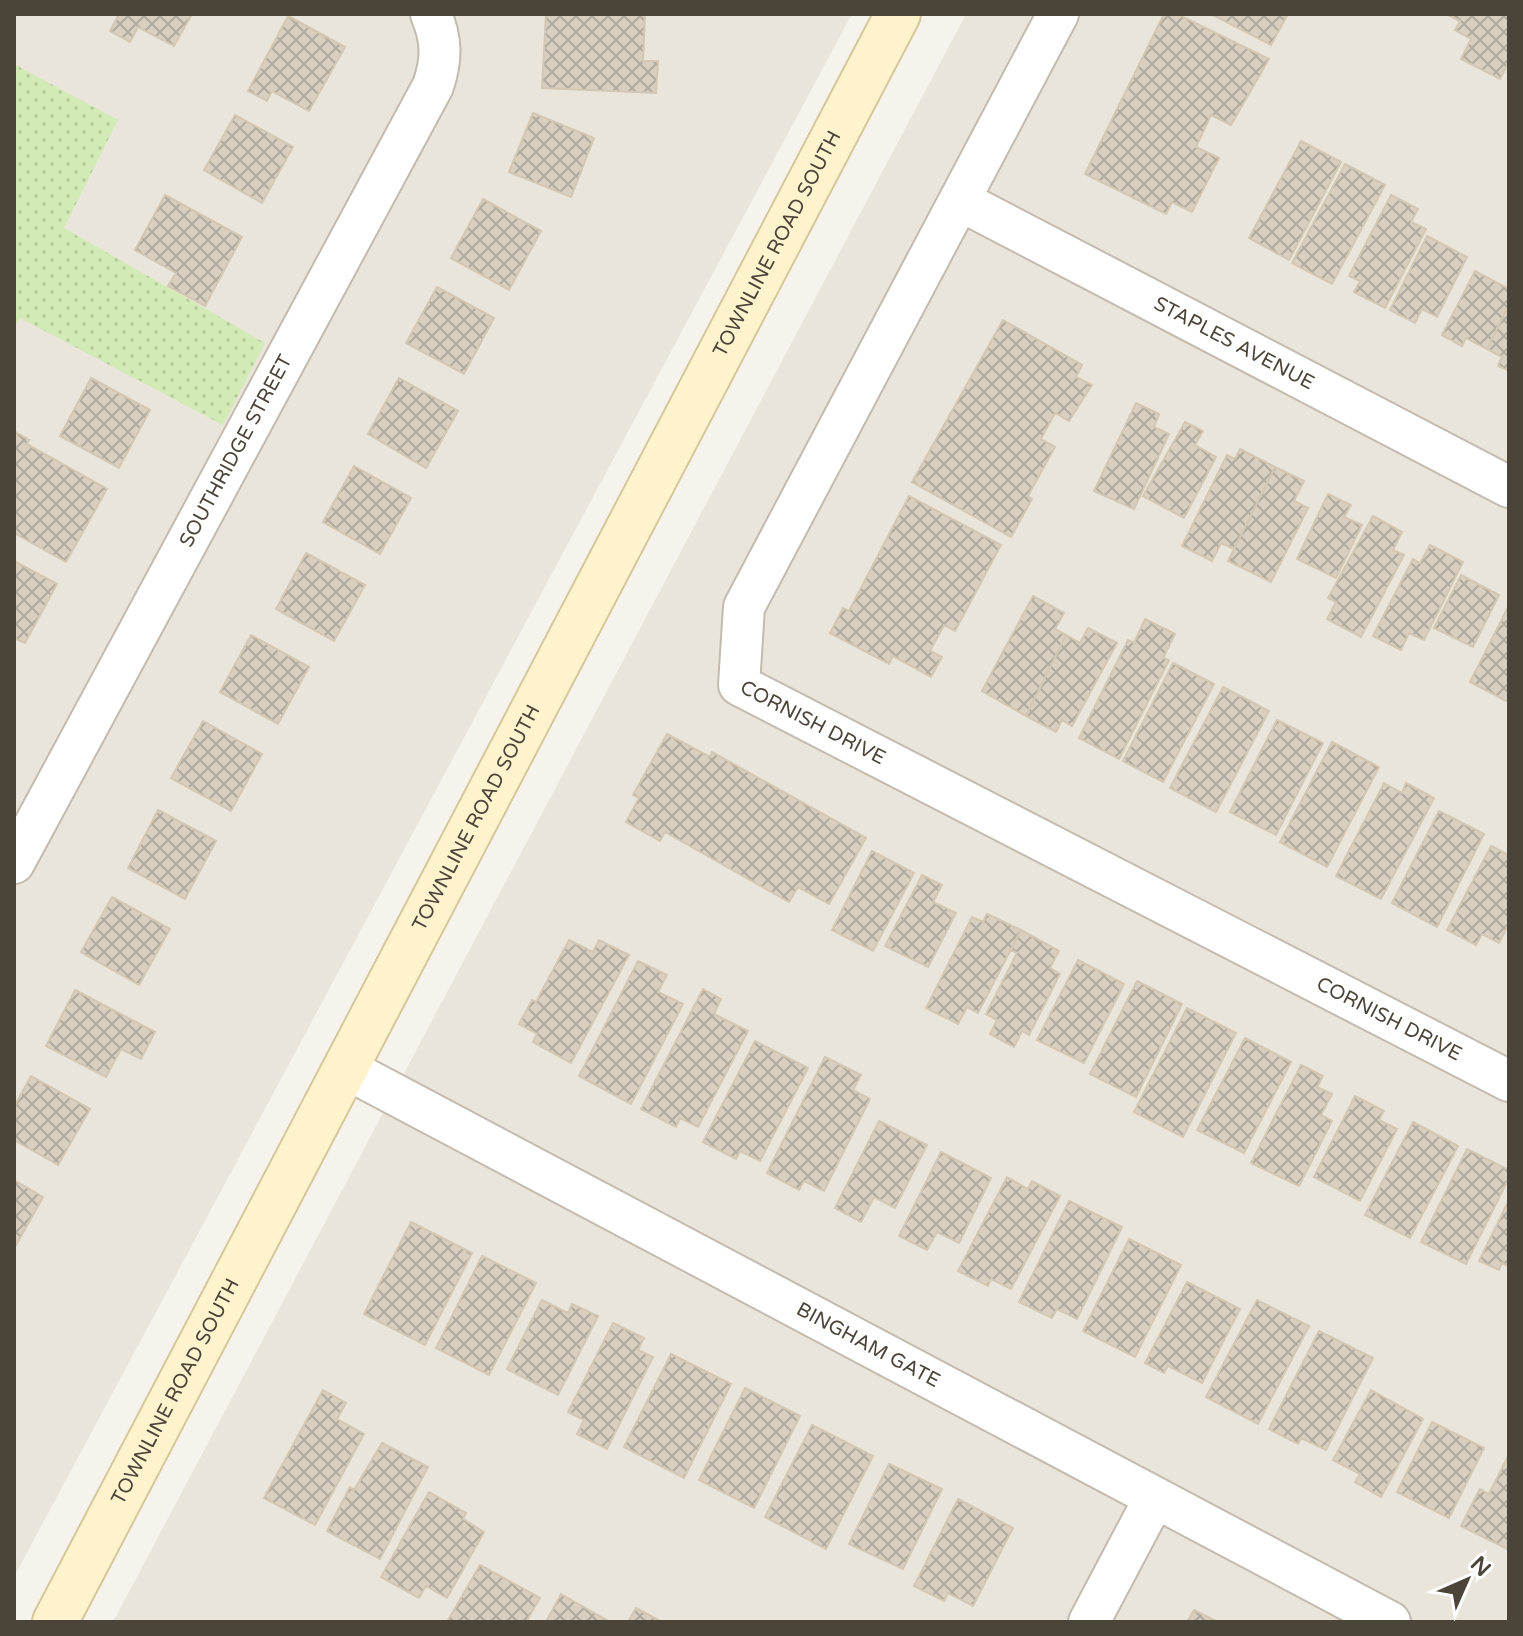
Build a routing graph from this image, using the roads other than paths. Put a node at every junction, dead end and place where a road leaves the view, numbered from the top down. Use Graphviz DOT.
graph roads {
  1 [pos="898,14"];
  2 [pos="1058,14"];
  3 [pos="435,24"];
  4 [pos="961,201"];
  5 [pos="1509,487"];
  6 [pos="14,863"];
  7 [pos="345,1068"];
  8 [pos="1509,1081"];
  9 [pos="1154,1499"];
  10 [pos="55,1622"];
  11 [pos="1089,1622"];
  12 [pos="1390,1622"];
  1 -- 7 [label="street, TOWNLINE ROAD SOUTH"];
  2 -- 4 [label="street, CORNISH DRIVE"];
  3 -- 6 [label="street, SOUTHRIDGE STREET"];
  4 -- 5 [label="street, STAPLES AVENUE"];
  4 -- 8 [label="street, CORNISH DRIVE"];
  7 -- 9 [label="street, BINGHAM GATE"];
  7 -- 10 [label="street, TOWNLINE ROAD SOUTH"];
  9 -- 11 [label="street"];
  9 -- 12 [label="street, BINGHAM GATE"];
}
